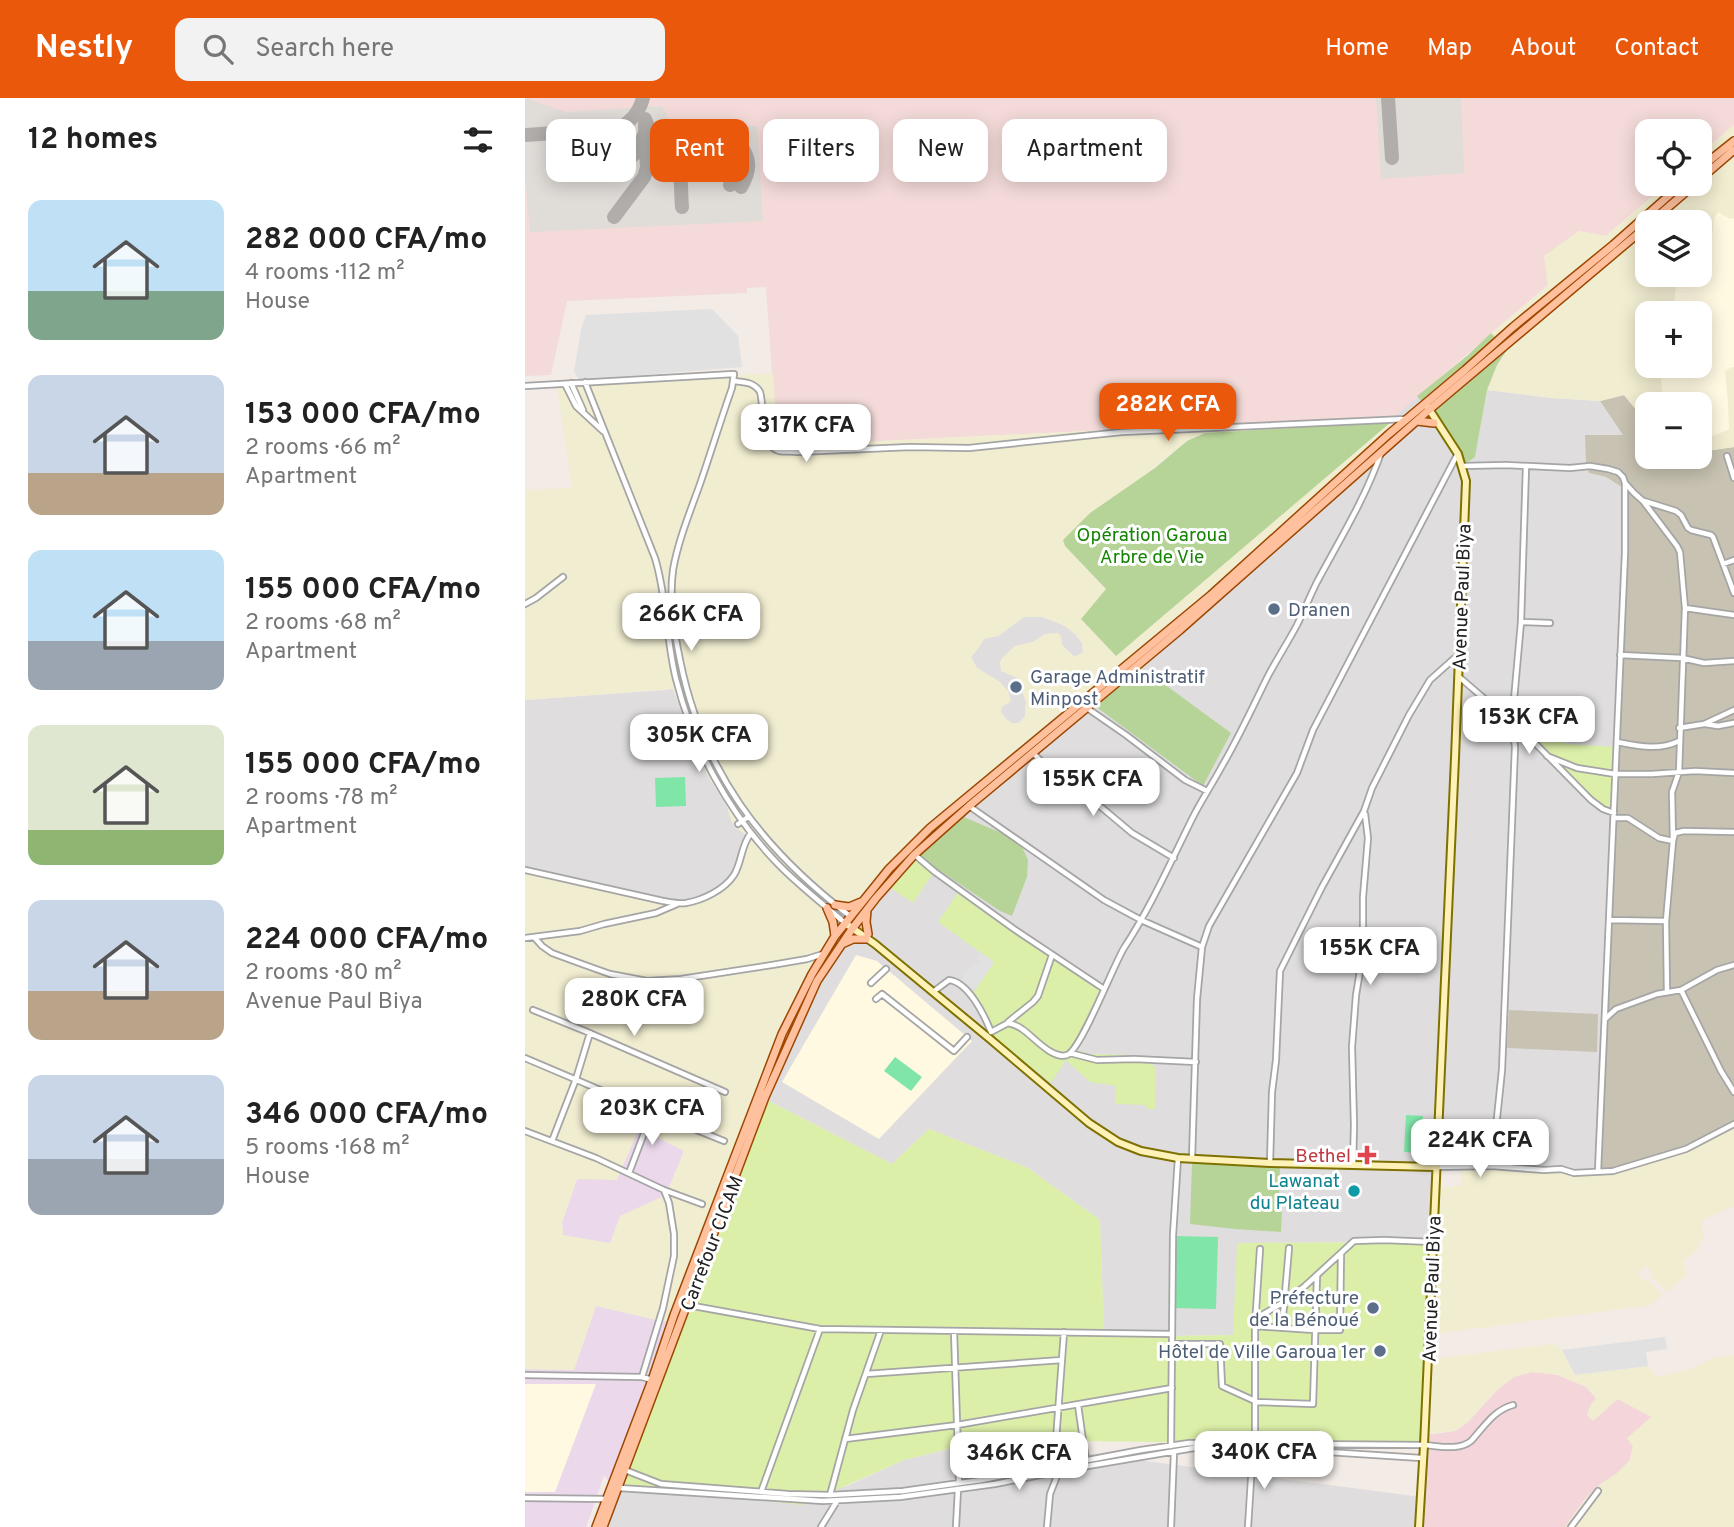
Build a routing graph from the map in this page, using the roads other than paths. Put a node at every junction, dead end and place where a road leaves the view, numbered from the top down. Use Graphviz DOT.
graph roads {
  1 [pos="1734,141"];
  2 [pos="1734,150"];
  3 [pos="1712,159"];
  4 [pos="1712,169"];
  5 [pos="1668,196"];
  6 [pos="1681,196"];
  7 [pos="1665,210"];
  8 [pos="1635,236"];
  9 [pos="733,381"];
  10 [pos="585,382"];
  11 [pos="568,383"];
  12 [pos="525,386"];
  13 [pos="1425,409"];
  14 [pos="1407,419"];
  15 [pos="1417,421"];
  16 [pos="1437,426"];
  17 [pos="605,433"];
  18 [pos="1382,452"];
  19 [pos="1458,454"];
  20 [pos="1727,456"];
  21 [pos="1462,466"];
  22 [pos="1526,467"];
  23 [pos="1734,478"];
  24 [pos="1625,483"];
  25 [pos="1643,501"];
  26 [pos="1734,560"];
  27 [pos="1723,565"];
  28 [pos="563,577"];
  29 [pos="1734,593"];
  30 [pos="525,604"];
  31 [pos="1685,608"];
  32 [pos="1734,615"];
  33 [pos="1521,622"];
  34 [pos="1550,623"];
  35 [pos="1620,654"];
  36 [pos="1458,655"];
  37 [pos="1682,658"];
  38 [pos="1734,661"];
  39 [pos="1457,676"];
  40 [pos="1087,708"];
  41 [pos="1734,710"];
  42 [pos="1512,722"];
  43 [pos="1734,723"];
  44 [pos="1704,724"];
  45 [pos="1679,728"];
  46 [pos="1679,741"];
  47 [pos="1617,742"];
  48 [pos="1033,753"];
  49 [pos="1546,756"];
  50 [pos="1679,772"];
  51 [pos="1734,773"];
  52 [pos="1615,774"];
  53 [pos="1206,792"];
  54 [pos="969,806"];
  55 [pos="1364,811"];
  56 [pos="1614,816"];
  57 [pos="748,817"];
  58 [pos="740,823"];
  59 [pos="1734,832"];
  60 [pos="751,833"];
  61 [pos="1672,841"];
  62 [pos="914,855"];
  63 [pos="1174,858"];
  64 [pos="525,870"];
  65 [pos="679,903"];
  66 [pos="831,906"];
  67 [pos="864,906"];
  68 [pos="1141,919"];
  69 [pos="847,920"];
  70 [pos="1609,920"];
  71 [pos="1666,921"];
  72 [pos="854,926"];
  73 [pos="835,936"];
  74 [pos="867,936"];
  75 [pos="525,938"];
  76 [pos="535,938"];
  77 [pos="842,944"];
  78 [pos="1202,947"];
  79 [pos="824,954"];
  80 [pos="1052,954"];
  81 [pos="1734,965"];
  82 [pos="886,969"];
  83 [pos="871,984"];
  84 [pos="1104,989"];
  85 [pos="1681,990"];
  86 [pos="933,992"];
  87 [pos="1667,992"];
  88 [pos="876,999"];
  89 [pos="533,1010"];
  90 [pos="1605,1019"];
  91 [pos="1008,1023"];
  92 [pos="590,1033"];
  93 [pos="990,1035"];
  94 [pos="967,1037"];
  95 [pos="1070,1053"];
  96 [pos="525,1058"];
  97 [pos="1196,1062"];
  98 [pos="576,1079"];
  99 [pos="725,1092"];
  100 [pos="1734,1093"];
  101 [pos="652,1112"];
  102 [pos="1734,1124"];
  103 [pos="525,1131"];
  104 [pos="552,1141"];
  105 [pos="724,1141"];
  106 [pos="1178,1158"];
  107 [pos="1192,1159"];
  108 [pos="1270,1163"];
  109 [pos="1353,1165"];
  110 [pos="1492,1166"];
  111 [pos="1435,1167"];
  112 [pos="1598,1171"];
  113 [pos="629,1173"];
  114 [pos="664,1190"];
  115 [pos="702,1204"];
  116 [pos="1433,1242"];
  117 [pos="1289,1248"];
  118 [pos="1260,1249"];
  119 [pos="1341,1253"];
  120 [pos="1317,1276"];
  121 [pos="1285,1302"];
  122 [pos="688,1306"];
  123 [pos="1255,1319"];
  124 [pos="1255,1326"];
  125 [pos="1282,1328"];
  126 [pos="820,1329"];
  127 [pos="881,1330"];
  128 [pos="1314,1330"];
  129 [pos="954,1331"];
  130 [pos="1064,1332"];
  131 [pos="1172,1334"];
  132 [pos="1172,1344"];
  133 [pos="1062,1360"];
  134 [pos="955,1368"];
  135 [pos="866,1374"];
  136 [pos="525,1375"];
  137 [pos="642,1377"];
  138 [pos="652,1380"];
  139 [pos="1172,1388"];
  140 [pos="1255,1402"];
  141 [pos="1079,1405"];
  142 [pos="1513,1405"];
  143 [pos="1059,1409"];
  144 [pos="957,1425"];
  145 [pos="845,1438"];
  146 [pos="1255,1444"];
  147 [pos="1424,1445"];
  148 [pos="1172,1449"];
  149 [pos="1242,1449"];
  150 [pos="1259,1450"];
  151 [pos="1421,1458"];
  152 [pos="1086,1461"];
  153 [pos="1252,1464"];
  154 [pos="1054,1467"];
  155 [pos="625,1470"];
  156 [pos="1059,1471"];
  157 [pos="959,1486"];
  158 [pos="618,1488"];
  159 [pos="1598,1490"];
  160 [pos="761,1492"];
  161 [pos="830,1496"];
  162 [pos="525,1498"];
  163 [pos="607,1499"];
  164 [pos="837,1501"];
  165 [pos="596,1527"];
  166 [pos="603,1527"];
  167 [pos="821,1527"];
  168 [pos="956,1527"];
  169 [pos="1047,1527"];
  170 [pos="1171,1527"];
  171 [pos="1248,1527"];
  172 [pos="1419,1527"];
  173 [pos="1571,1527"];
  1 -- 3 [label="main road"];
  2 -- 4 [label="main road"];
  5 -- 13 [label="main road"];
  6 -- 7 [label="main road"];
  8 -- 13 [label="main road"];
  9 -- 10 [label="street"];
  9 -- 14 [label="street"];
  9 -- 57 [label="street"];
  10 -- 11 [label="street"];
  10 -- 17 [label="street"];
  11 -- 12 [label="street"];
  11 -- 17 [label="street"];
  13 -- 14 [label="main road"];
  13 -- 15 [label="main road"];
  13 -- 16 [label="main road, Avenue Paul Biya"];
  14 -- 67 [label="main road"];
  15 -- 16 [label="main road"];
  15 -- 18 [label="main road"];
  16 -- 19 [label="main road, Avenue Paul Biya"];
  17 -- 58 [label="street"];
  18 -- 40 [label="main road"];
  18 -- 53 [label="street"];
  19 -- 21 [label="main road, Avenue Paul Biya"];
  19 -- 78 [label="street"];
  20 -- 23 [label="street"];
  21 -- 22 [label="street"];
  21 -- 36 [label="main road, Avenue Paul Biya"];
  22 -- 24 [label="street"];
  22 -- 33 [label="street"];
  24 -- 25 [label="street"];
  24 -- 35 [label="street"];
  25 -- 27 [label="street"];
  25 -- 31 [label="street"];
  26 -- 27 [label="street"];
  27 -- 29 [label="street"];
  28 -- 30 [label="street"];
  31 -- 32 [label="street"];
  31 -- 37 [label="street"];
  33 -- 34 [label="street"];
  33 -- 42 [label="street"];
  35 -- 37 [label="street"];
  35 -- 47 [label="street"];
  36 -- 39 [label="main road, Avenue Paul Biya"];
  36 -- 55 [label="street"];
  37 -- 38 [label="street"];
  37 -- 45 [label="street"];
  39 -- 42 [label="street"];
  39 -- 111 [label="main road, Avenue Paul Biya"];
  40 -- 48 [label="main road"];
  40 -- 53 [label="street"];
  41 -- 44 [label="street"];
  42 -- 49 [label="street"];
  42 -- 110 [label="street"];
  43 -- 44 [label="street"];
  44 -- 45 [label="street"];
  45 -- 46 [label="street"];
  46 -- 47 [label="street"];
  46 -- 50 [label="street"];
  47 -- 52 [label="street"];
  48 -- 54 [label="main road"];
  48 -- 63 [label="street"];
  49 -- 52 [label="street"];
  49 -- 56 [label="street"];
  50 -- 51 [label="street"];
  50 -- 52 [label="street"];
  50 -- 61 [label="street"];
  52 -- 56 [label="street"];
  53 -- 63 [label="street"];
  54 -- 62 [label="main road"];
  54 -- 68 [label="street"];
  55 -- 108 [label="street"];
  55 -- 109 [label="street"];
  56 -- 61 [label="street"];
  56 -- 70 [label="street"];
  57 -- 58 [label="street"];
  57 -- 66 [label="street"];
  58 -- 60 [label="street"];
  59 -- 61 [label="street"];
  60 -- 65 [label="street"];
  60 -- 66 [label="street"];
  61 -- 71 [label="street"];
  62 -- 67 [label="main road"];
  62 -- 80 [label="street"];
  63 -- 68 [label="street"];
  64 -- 65 [label="street"];
  65 -- 76 [label="street"];
  66 -- 67 [label="main road"];
  66 -- 69 [label="street"];
  66 -- 73 [label="main road"];
  67 -- 69 [label="main road"];
  67 -- 72 [label="main road, Carrefour CICAM"];
  67 -- 74 [label="main road"];
  68 -- 78 [label="street"];
  68 -- 84 [label="street"];
  69 -- 72 [label="main road"];
  69 -- 73 [label="main road"];
  70 -- 71 [label="street"];
  70 -- 90 [label="street"];
  71 -- 87 [label="street"];
  72 -- 74 [label="main road"];
  72 -- 77 [label="main road, Carrefour CICAM"];
  73 -- 79 [label="main road"];
  74 -- 77 [label="main road"];
  74 -- 86 [label="main road"];
  75 -- 76 [label="street"];
  76 -- 79 [label="street"];
  77 -- 122 [label="main road, Carrefour CICAM"];
  78 -- 97 [label="street"];
  79 -- 138 [label="main road"];
  80 -- 84 [label="street"];
  80 -- 91 [label="street"];
  81 -- 85 [label="street"];
  82 -- 83 [label="street"];
  84 -- 95 [label="street"];
  85 -- 87 [label="street"];
  85 -- 100 [label="street"];
  86 -- 93 [label="main road"];
  86 -- 93 [label="street"];
  87 -- 90 [label="street"];
  88 -- 94 [label="street"];
  89 -- 92 [label="street"];
  90 -- 112 [label="street"];
  91 -- 93 [label="street"];
  91 -- 95 [label="street"];
  92 -- 98 [label="street"];
  92 -- 99 [label="street"];
  93 -- 106 [label="main road"];
  95 -- 97 [label="street"];
  96 -- 98 [label="street"];
  97 -- 107 [label="street"];
  98 -- 101 [label="street"];
  98 -- 104 [label="street"];
  101 -- 105 [label="street"];
  101 -- 113 [label="street"];
  102 -- 112 [label="street"];
  103 -- 104 [label="street"];
  104 -- 113 [label="street"];
  106 -- 107 [label="main road"];
  106 -- 131 [label="street"];
  107 -- 108 [label="main road"];
  108 -- 109 [label="main road"];
  109 -- 111 [label="main road"];
  110 -- 111 [label="street"];
  110 -- 112 [label="street"];
  111 -- 116 [label="main road, Avenue Paul Biya"];
  113 -- 114 [label="street"];
  114 -- 115 [label="street"];
  114 -- 137 [label="street"];
  116 -- 119 [label="street"];
  116 -- 147 [label="main road, Avenue Paul Biya"];
  117 -- 121 [label="street"];
  118 -- 123 [label="street"];
  119 -- 120 [label="street"];
  119 -- 128 [label="street"];
  120 -- 121 [label="street"];
  120 -- 128 [label="street"];
  121 -- 123 [label="street"];
  121 -- 125 [label="street"];
  122 -- 126 [label="street"];
  122 -- 155 [label="main road, Carrefour CICAM"];
  123 -- 124 [label="street"];
  124 -- 125 [label="street"];
  124 -- 140 [label="street"];
  125 -- 128 [label="street"];
  126 -- 127 [label="street"];
  126 -- 160 [label="street"];
  127 -- 129 [label="street"];
  127 -- 135 [label="street"];
  128 -- 140 [label="street"];
  129 -- 130 [label="street"];
  129 -- 134 [label="street"];
  130 -- 131 [label="street"];
  130 -- 133 [label="street"];
  131 -- 132 [label="street"];
  132 -- 139 [label="street"];
  132 -- 140 [label="street"];
  133 -- 134 [label="street"];
  133 -- 143 [label="street"];
  134 -- 135 [label="street"];
  134 -- 144 [label="street"];
  135 -- 145 [label="street"];
  136 -- 137 [label="street"];
  137 -- 138 [label="street"];
  138 -- 163 [label="main road"];
  139 -- 141 [label="street"];
  139 -- 148 [label="street"];
  140 -- 146 [label="street"];
  141 -- 143 [label="street"];
  141 -- 152 [label="street"];
  142 -- 147 [label="street"];
  143 -- 144 [label="street"];
  143 -- 154 [label="street"];
  144 -- 145 [label="street"];
  144 -- 157 [label="street"];
  145 -- 161 [label="street"];
  146 -- 147 [label="street"];
  146 -- 148 [label="street"];
  147 -- 172 [label="main road, Avenue Paul Biya"];
  148 -- 149 [label="street"];
  148 -- 152 [label="street"];
  148 -- 156 [label="street"];
  148 -- 170 [label="street"];
  149 -- 150 [label="street"];
  149 -- 153 [label="street"];
  150 -- 151 [label="street"];
  150 -- 153 [label="street"];
  152 -- 154 [label="street"];
  153 -- 171 [label="street"];
  154 -- 157 [label="street"];
  155 -- 158 [label="main road, Carrefour CICAM"];
  155 -- 160 [label="street"];
  156 -- 157 [label="street"];
  156 -- 169 [label="street"];
  157 -- 161 [label="street"];
  157 -- 164 [label="street"];
  157 -- 168 [label="street"];
  158 -- 164 [label="street"];
  158 -- 166 [label="main road, Carrefour CICAM"];
  159 -- 173 [label="street"];
  160 -- 161 [label="street"];
  162 -- 163 [label="street"];
  163 -- 165 [label="main road"];
  164 -- 167 [label="street"];
}
